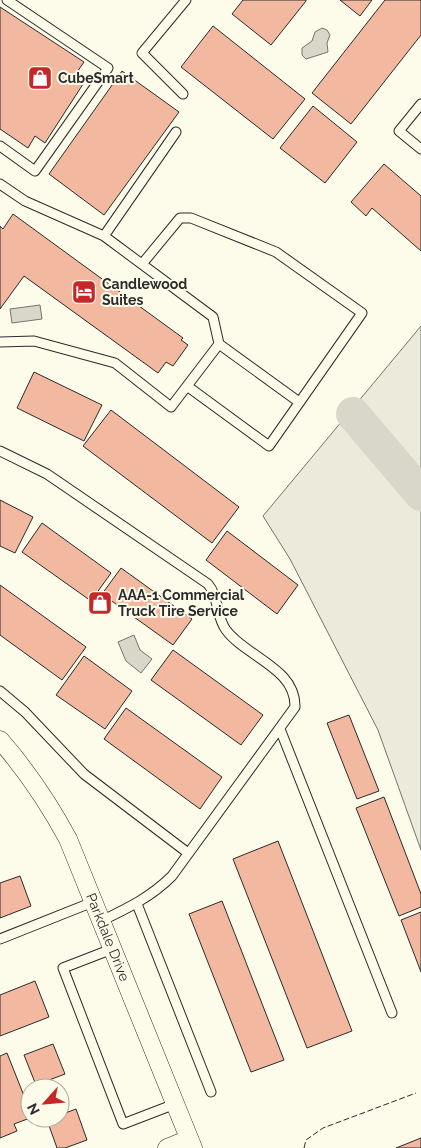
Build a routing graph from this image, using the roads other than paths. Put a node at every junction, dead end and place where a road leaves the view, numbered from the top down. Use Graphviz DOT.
graph roads {
  1 [pos="7,0"];
  2 [pos="186,0"];
  3 [pos="183,94"];
  4 [pos="421,104"];
  5 [pos="176,132"];
  6 [pos="0,146"];
  7 [pos="421,149"];
  8 [pos="0,184"];
  9 [pos="104,236"];
  10 [pos="142,264"];
  11 [pos="0,342"];
  12 [pos="219,344"];
  13 [pos="187,386"];
  14 [pos="299,402"];
  15 [pos="0,451"];
  16 [pos="0,691"];
  17 [pos="280,729"];
  18 [pos="0,740"];
  19 [pos="188,853"];
  20 [pos="93,902"];
  21 [pos="137,904"];
  22 [pos="101,921"];
  23 [pos="0,939"];
  24 [pos="112,949"];
  25 [pos="392,1012"];
  26 [pos="211,1092"];
  27 [pos="175,1104"];
  28 [pos="191,1144"];
  29 [pos="167,1148"];
  1 -- 6 [label="lane"];
  2 -- 3 [label="lane"];
  4 -- 7 [label="lane"];
  5 -- 9 [label="lane"];
  8 -- 9 [label="lane"];
  9 -- 10 [label="lane"];
  10 -- 12 [label="lane"];
  10 -- 14 [label="lane"];
  11 -- 13 [label="lane"];
  12 -- 13 [label="lane"];
  12 -- 14 [label="lane"];
  13 -- 14 [label="lane"];
  15 -- 17 [label="lane"];
  16 -- 19 [label="lane"];
  17 -- 19 [label="lane"];
  17 -- 25 [label="lane"];
  18 -- 20 [label="street, Parkdale Drive"];
  19 -- 21 [label="lane"];
  20 -- 22 [label="street, Parkdale Drive"];
  20 -- 23 [label="lane"];
  21 -- 22 [label="lane"];
  21 -- 26 [label="lane"];
  22 -- 24 [label="street, Parkdale Drive"];
  24 -- 27 [label="street, Parkdale Drive"];
  24 -- 27 [label="lane"];
  27 -- 28 [label="street, Parkdale Drive"];
  28 -- 29 [label="street"];
}
